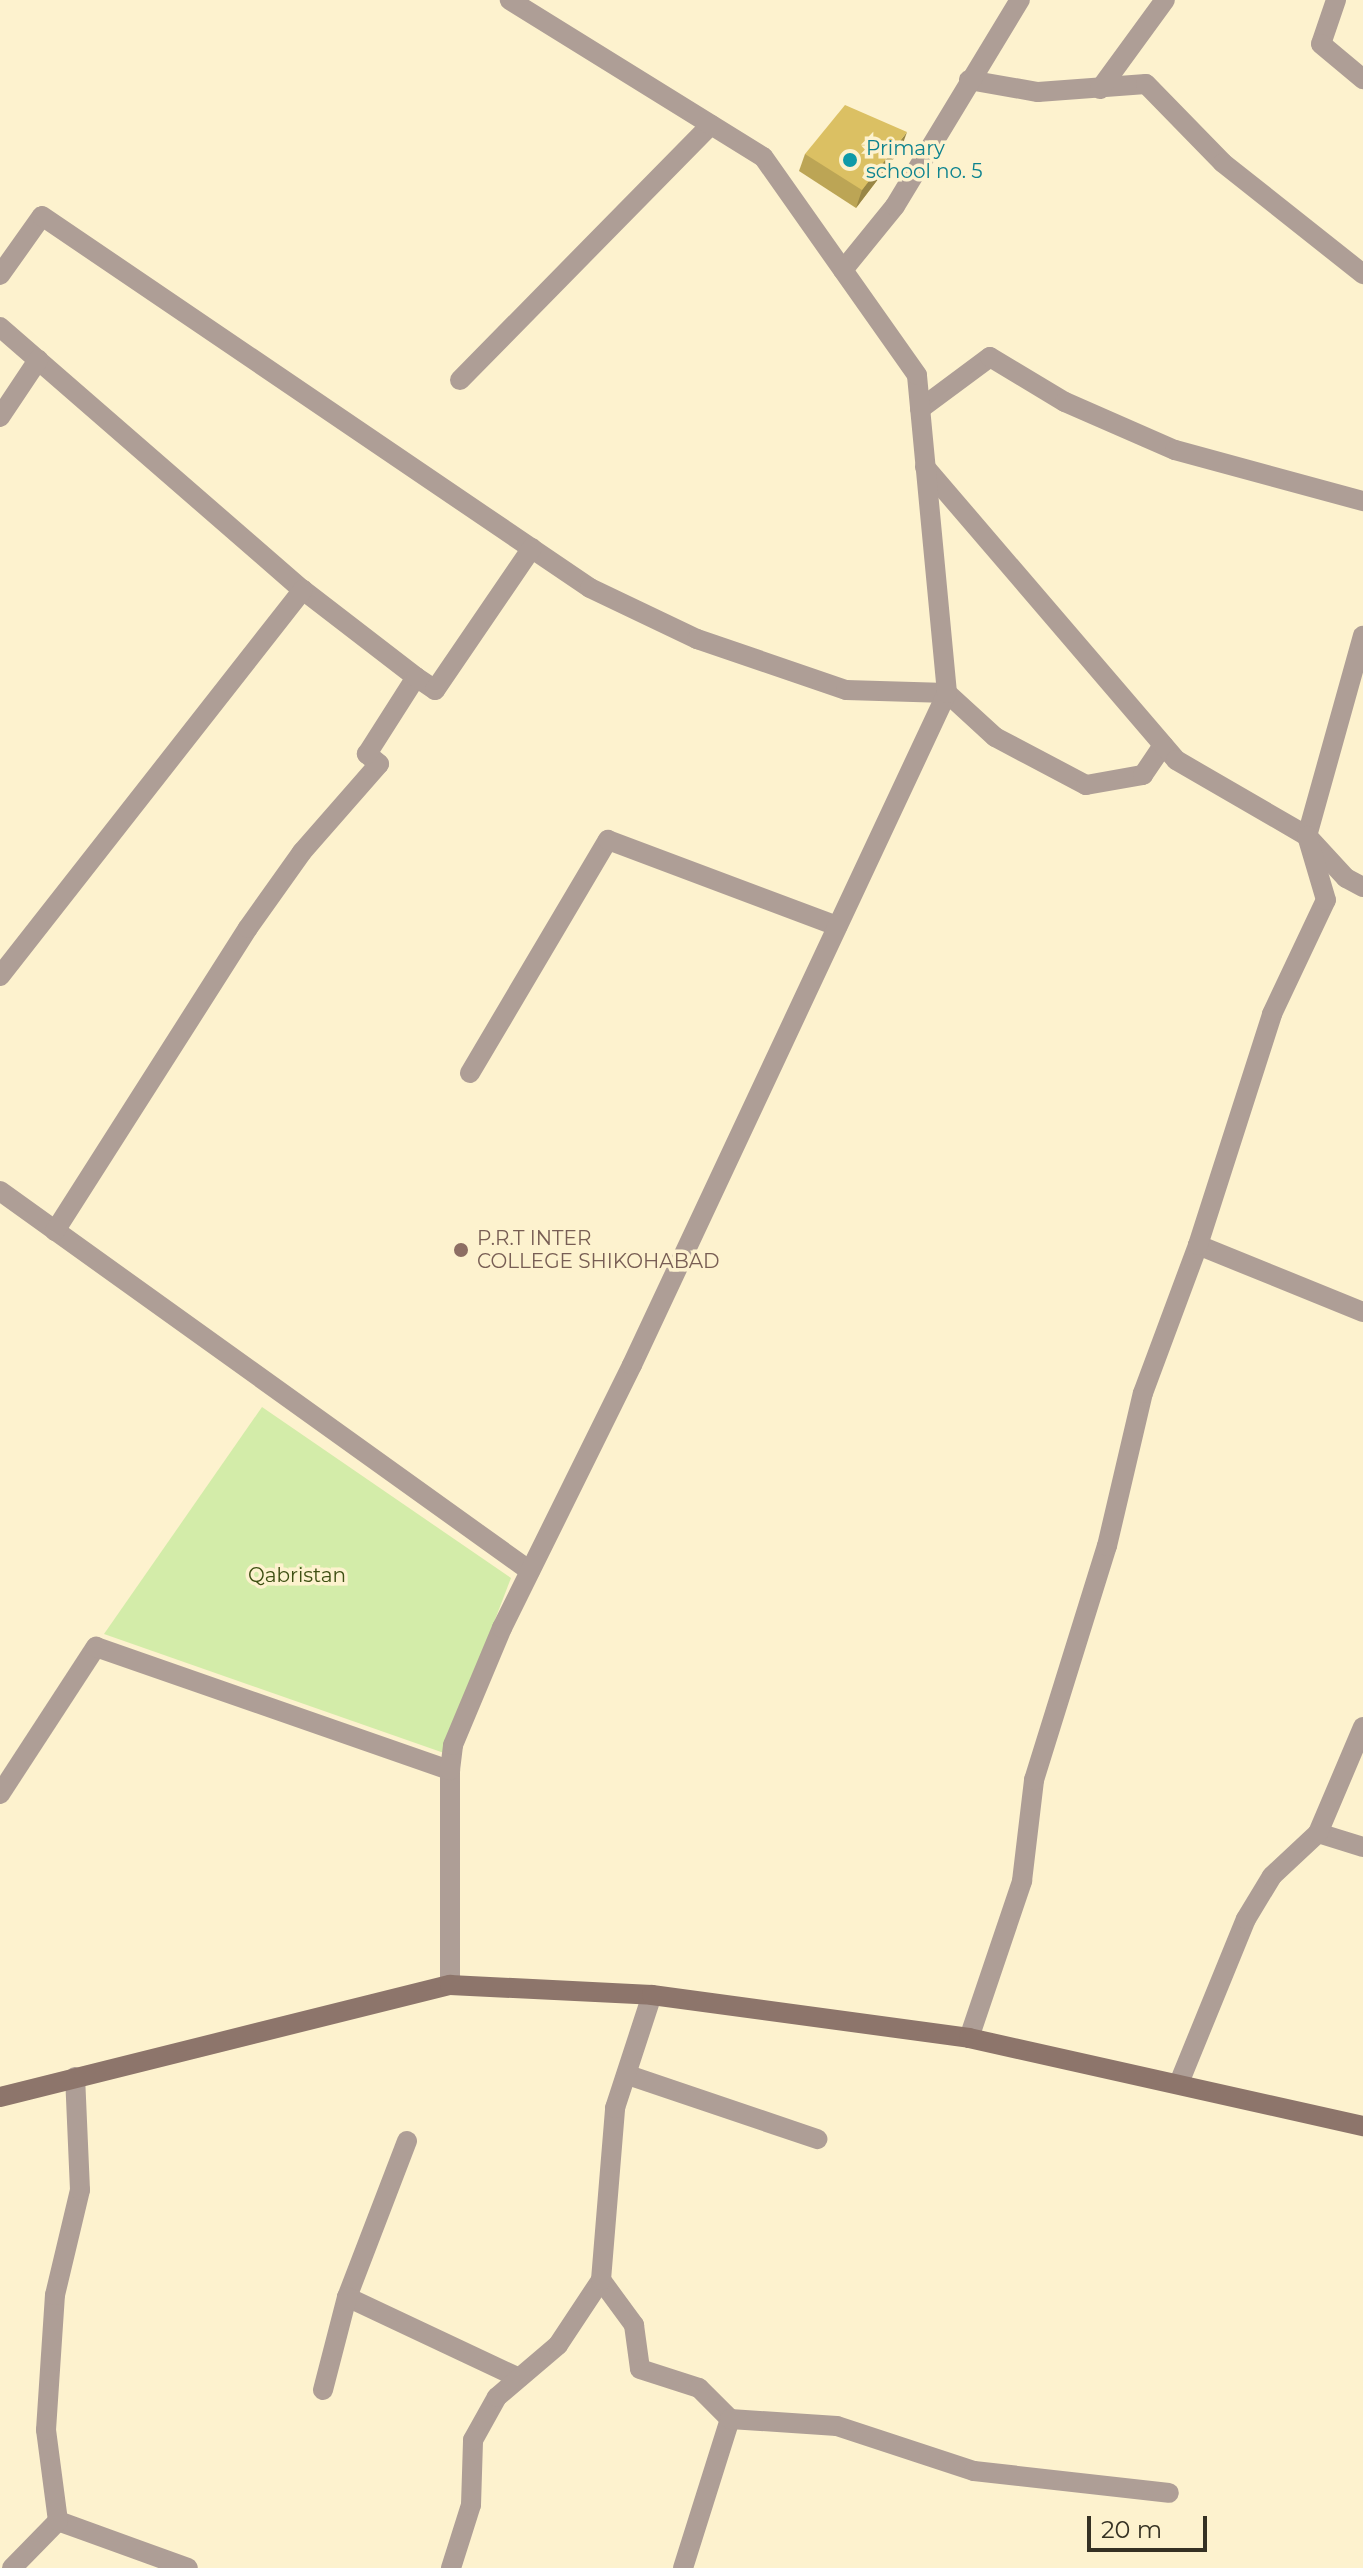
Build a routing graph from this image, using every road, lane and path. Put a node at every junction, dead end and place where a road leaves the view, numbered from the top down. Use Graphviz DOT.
graph roads {
  1 [pos="510,0"];
  2 [pos="1020,0"];
  3 [pos="1165,0"];
  4 [pos="1336,0"];
  5 [pos="1363,79"];
  6 [pos="969,80"];
  7 [pos="1100,89"];
  8 [pos="711,125"];
  9 [pos="843,270"];
  10 [pos="1363,274"];
  11 [pos="0,275"];
  12 [pos="0,327"];
  13 [pos="38,360"];
  14 [pos="460,380"];
  15 [pos="920,409"];
  16 [pos="0,417"];
  17 [pos="925,467"];
  18 [pos="1363,501"];
  19 [pos="532,548"];
  20 [pos="303,590"];
  21 [pos="1362,644"];
  22 [pos="416,677"];
  23 [pos="947,693"];
  24 [pos="1170,752"];
  25 [pos="1307,836"];
  26 [pos="1363,887"];
  27 [pos="837,926"];
  28 [pos="0,976"];
  29 [pos="470,1073"];
  30 [pos="0,1191"];
  31 [pos="55,1231"];
  32 [pos="1198,1245"];
  33 [pos="1363,1312"];
  34 [pos="530,1571"];
  35 [pos="1363,1727"];
  36 [pos="450,1770"];
  37 [pos="0,1794"];
  38 [pos="1318,1833"];
  39 [pos="1363,1847"];
  40 [pos="450,1985"];
  41 [pos="652,1995"];
  42 [pos="969,2038"];
  43 [pos="628,2075"];
  44 [pos="75,2077"];
  45 [pos="1179,2083"];
  46 [pos="0,2097"];
  47 [pos="1363,2126"];
  48 [pos="817,2139"];
  49 [pos="407,2141"];
  50 [pos="601,2280"];
  51 [pos="347,2297"];
  52 [pos="519,2378"];
  53 [pos="323,2390"];
  54 [pos="730,2419"];
  55 [pos="1169,2493"];
  56 [pos="58,2521"];
  57 [pos="12,2568"];
  58 [pos="188,2568"];
  59 [pos="451,2568"];
  60 [pos="683,2568"];
  1 -- 8 [label="street"];
  2 -- 6 [label="street"];
  3 -- 7 [label="street"];
  4 -- 5 [label="street"];
  6 -- 7 [label="street"];
  6 -- 9 [label="street"];
  7 -- 10 [label="street"];
  8 -- 9 [label="street"];
  8 -- 14 [label="street"];
  9 -- 15 [label="street"];
  11 -- 19 [label="street"];
  12 -- 13 [label="street"];
  13 -- 16 [label="street"];
  13 -- 20 [label="street"];
  15 -- 17 [label="street"];
  15 -- 18 [label="street"];
  17 -- 23 [label="street"];
  17 -- 24 [label="street"];
  19 -- 22 [label="street"];
  19 -- 23 [label="street"];
  20 -- 22 [label="street"];
  20 -- 28 [label="street"];
  21 -- 25 [label="street"];
  22 -- 31 [label="street"];
  23 -- 24 [label="street"];
  23 -- 27 [label="street"];
  24 -- 25 [label="street"];
  25 -- 26 [label="street"];
  25 -- 32 [label="street"];
  27 -- 29 [label="street"];
  27 -- 34 [label="street"];
  30 -- 31 [label="street"];
  31 -- 34 [label="street"];
  32 -- 33 [label="street"];
  32 -- 42 [label="street"];
  34 -- 36 [label="street"];
  35 -- 38 [label="street"];
  36 -- 37 [label="street"];
  36 -- 40 [label="street"];
  38 -- 39 [label="street"];
  38 -- 45 [label="street"];
  40 -- 41 [label="main road"];
  40 -- 44 [label="main road"];
  41 -- 42 [label="main road"];
  41 -- 43 [label="street"];
  42 -- 45 [label="main road"];
  43 -- 48 [label="street"];
  43 -- 50 [label="street"];
  44 -- 46 [label="main road"];
  44 -- 56 [label="street"];
  45 -- 47 [label="main road"];
  49 -- 51 [label="street"];
  50 -- 52 [label="street"];
  50 -- 54 [label="street"];
  51 -- 52 [label="street"];
  51 -- 53 [label="street"];
  52 -- 59 [label="street"];
  54 -- 55 [label="street"];
  54 -- 60 [label="street"];
  56 -- 57 [label="street"];
  56 -- 58 [label="street"];
}
